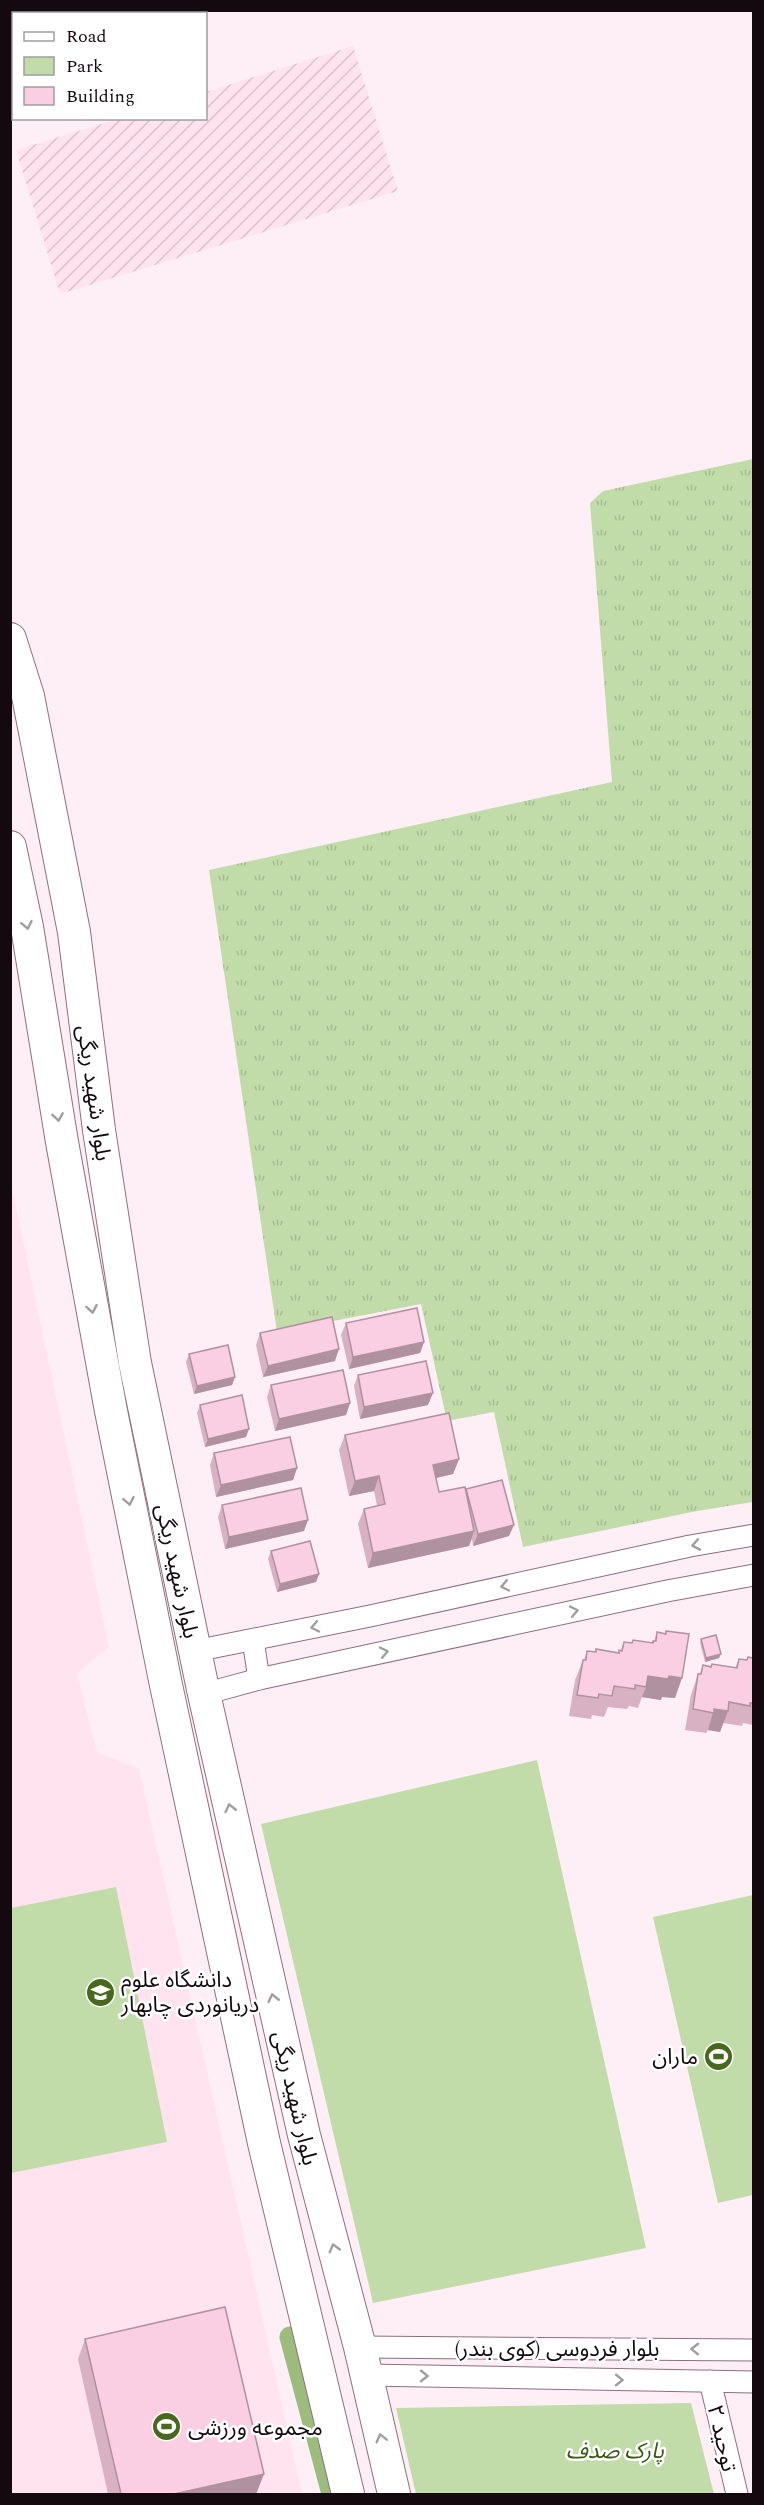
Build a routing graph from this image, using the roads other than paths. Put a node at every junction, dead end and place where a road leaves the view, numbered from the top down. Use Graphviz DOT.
graph roads {
  1 [pos="10,639"];
  2 [pos="10,847"];
  3 [pos="753,1535"];
  4 [pos="753,1575"];
  5 [pos="253,1640"];
  6 [pos="195,1650"];
  7 [pos="260,1679"];
  8 [pos="204,1694"];
  9 [pos="396,2347"];
  10 [pos="648,2348"];
  11 [pos="753,2350"];
  12 [pos="373,2366"];
  13 [pos="646,2380"];
  14 [pos="710,2381"];
  15 [pos="753,2382"];
  16 [pos="348,2494"];
  17 [pos="394,2494"];
  18 [pos="737,2494"];
  1 -- 6 [label="highway, بلوار شهید ریگی"];
  2 -- 16 [label="highway, بلوار شهید ریگی, one-way"];
  3 -- 5 [label="street, one-way"];
  7 -- 4 [label="street, one-way"];
  5 -- 6 [label="street"];
  5 -- 7 [label="street"];
  6 -- 8 [label="highway, بلوار شهید ریگی"];
  7 -- 8 [label="street"];
  12 -- 8 [label="highway, بلوار شهید ریگی, one-way"];
  9 -- 10 [label="street, بلوار فردوسی (کوی بندر)"];
  9 -- 12 [label="street, بلوار فردوسی (کوی بندر)"];
  9 -- 12 [label="street"];
  11 -- 10 [label="street, بلوار فردوسی (کوی بندر), one-way"];
  10 -- 13 [label="street"];
  12 -- 13 [label="street, بلوار فردوسی (کوی بندر), one-way"];
  17 -- 12 [label="highway, بلوار شهید ریگی, one-way"];
  13 -- 14 [label="street, بلوار فردوسی (کوی بندر)"];
  14 -- 15 [label="street, بلوار فردوسی (کوی بندر)"];
  14 -- 18 [label="street, توحید ۲"];
}
